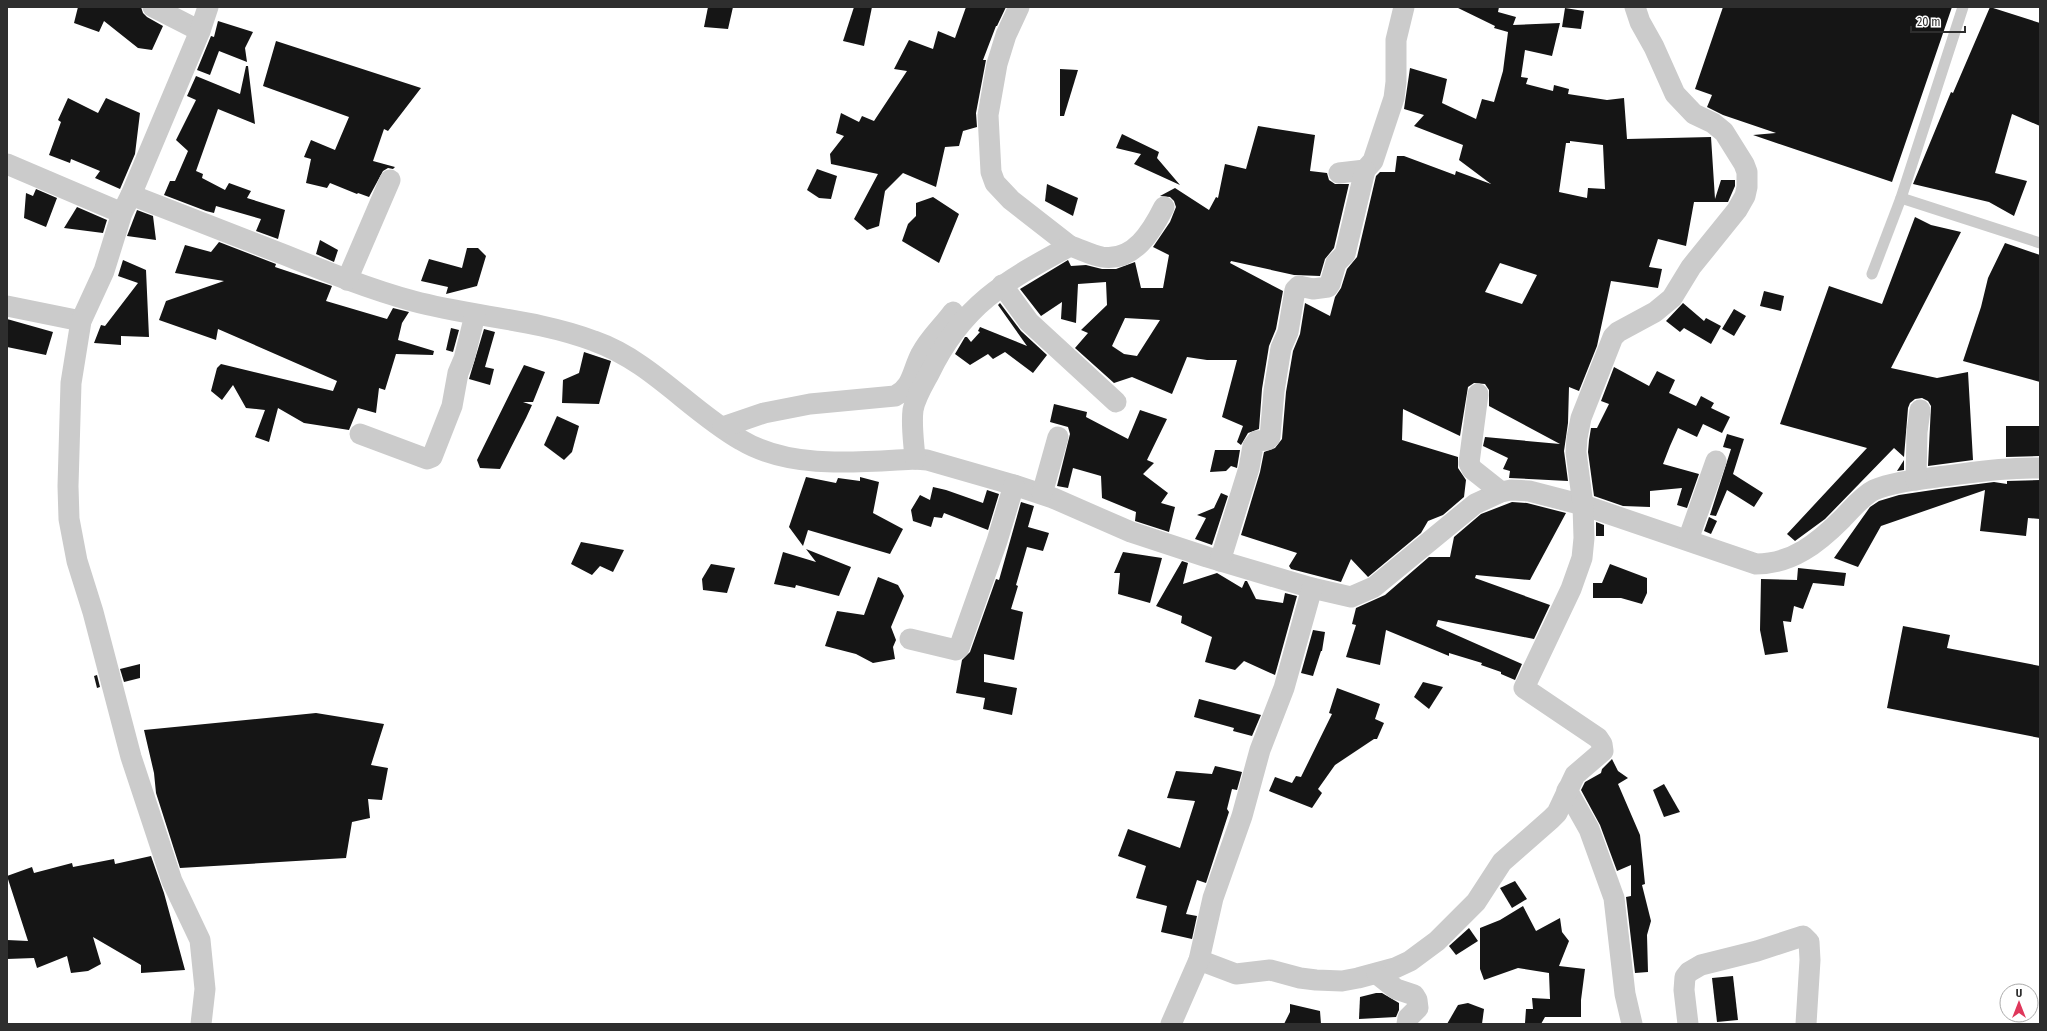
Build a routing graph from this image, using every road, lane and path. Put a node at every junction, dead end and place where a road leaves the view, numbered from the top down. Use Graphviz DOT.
graph roads {
  1 [pos="153,7"];
  2 [pos="208,7"];
  3 [pos="1019,7"];
  4 [pos="1404,7"];
  5 [pos="1635,7"];
  6 [pos="1964,7"];
  7 [pos="200,31"];
  8 [pos="7,164"];
  9 [pos="1365,170"];
  10 [pos="1339,173"];
  11 [pos="390,180"];
  12 [pos="131,195"];
  13 [pos="1901,198"];
  14 [pos="1164,207"];
  15 [pos="122,213"];
  16 [pos="2040,243"];
  17 [pos="1070,246"];
  18 [pos="1872,274"];
  19 [pos="347,280"];
  20 [pos="1002,285"];
  21 [pos="7,306"];
  22 [pos="955,310"];
  23 [pos="474,315"];
  24 [pos="81,321"];
  25 [pos="1478,394"];
  26 [pos="1116,402"];
  27 [pos="1920,410"];
  28 [pos="723,427"];
  29 [pos="360,434"];
  30 [pos="1058,436"];
  31 [pos="915,459"];
  32 [pos="1716,461"];
  33 [pos="2040,468"];
  34 [pos="1916,480"];
  35 [pos="1014,485"];
  36 [pos="1501,492"];
  37 [pos="1042,494"];
  38 [pos="1583,505"];
  39 [pos="1688,540"];
  40 [pos="1220,561"];
  41 [pos="1312,588"];
  42 [pos="910,639"];
  43 [pos="1567,790"];
  44 [pos="1199,960"];
  45 [pos="1377,974"];
  46 [pos="201,1024"];
  47 [pos="1171,1024"];
  48 [pos="1407,1024"];
  49 [pos="1632,1024"];
  50 [pos="1688,1024"];
  51 [pos="1806,1024"];
  1 -- 7 [label="street"];
  2 -- 7 [label="street"];
  3 -- 17 [label="street"];
  4 -- 9 [label="street"];
  5 -- 38 [label="street"];
  6 -- 13 [label="lane"];
  7 -- 12 [label="street"];
  8 -- 15 [label="street"];
  9 -- 10 [label="street"];
  9 -- 40 [label="street"];
  11 -- 19 [label="street"];
  12 -- 15 [label="street"];
  12 -- 19 [label="street"];
  13 -- 16 [label="lane"];
  13 -- 18 [label="lane"];
  14 -- 17 [label="street"];
  15 -- 24 [label="street"];
  17 -- 20 [label="street"];
  19 -- 23 [label="street"];
  20 -- 26 [label="street"];
  20 -- 31 [label="street"];
  21 -- 24 [label="street"];
  22 -- 28 [label="street"];
  23 -- 28 [label="street"];
  23 -- 29 [label="street"];
  24 -- 46 [label="street"];
  25 -- 36 [label="street"];
  27 -- 34 [label="street"];
  28 -- 31 [label="street"];
  30 -- 37 [label="street"];
  31 -- 35 [label="street"];
  32 -- 39 [label="street"];
  33 -- 34 [label="street"];
  34 -- 39 [label="street"];
  35 -- 37 [label="street"];
  35 -- 42 [label="street"];
  36 -- 38 [label="street"];
  36 -- 41 [label="street"];
  37 -- 40 [label="street"];
  38 -- 39 [label="street"];
  38 -- 43 [label="street"];
  40 -- 41 [label="street"];
  41 -- 44 [label="street"];
  43 -- 45 [label="street"];
  43 -- 49 [label="street"];
  44 -- 45 [label="street"];
  44 -- 47 [label="street"];
  45 -- 48 [label="street"];
  50 -- 51 [label="street"];
}
